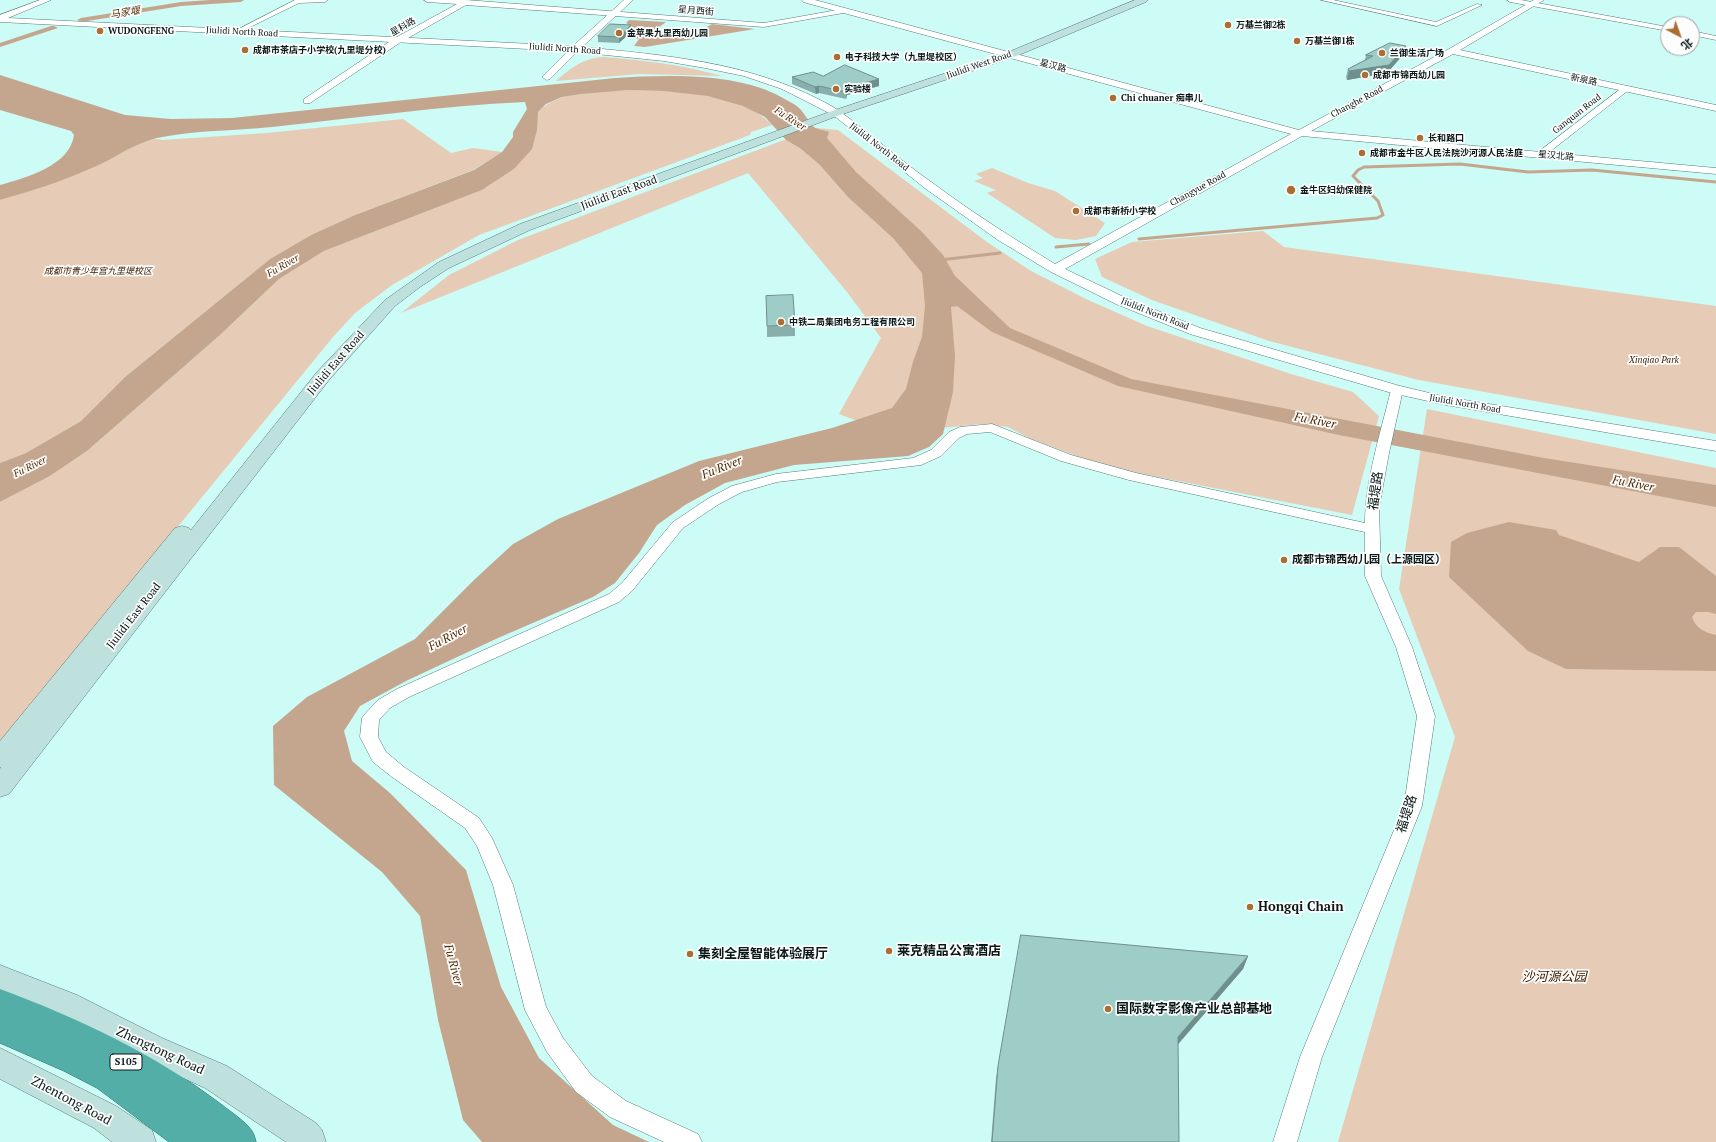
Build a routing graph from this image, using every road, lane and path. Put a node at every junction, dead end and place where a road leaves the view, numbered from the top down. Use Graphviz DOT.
graph roads {
  1 [pos="47,0"];
  2 [pos="300,0"];
  3 [pos="325,0"];
  4 [pos="427,0"];
  5 [pos="629,0"];
  6 [pos="806,0"];
  7 [pos="1132,0"];
  8 [pos="1143,0"];
  9 [pos="1324,0"];
  10 [pos="1510,0"];
  11 [pos="468,1"];
  12 [pos="1536,2"];
  13 [pos="1479,5"];
  14 [pos="843,11"];
  15 [pos="614,13"];
  16 [pos="0,18"];
  17 [pos="1660,27"];
  18 [pos="236,32"];
  19 [pos="1700,35"];
  20 [pos="1716,38"];
  21 [pos="398,40"];
  22 [pos="576,49"];
  23 [pos="1452,51"];
  24 [pos="1006,54"];
  25 [pos="1626,89"];
  26 [pos="307,101"];
  27 [pos="1716,108"];
  28 [pos="832,111"];
  29 [pos="1300,133"];
  30 [pos="768,135"];
  31 [pos="1540,155"];
  32 [pos="1716,171"];
  33 [pos="1055,269"];
  34 [pos="1398,390"];
  35 [pos="1716,446"];
  36 [pos="1372,529"];
  37 [pos="0,758"];
  38 [pos="0,787"];
  39 [pos="0,978"];
  40 [pos="0,1002"];
  41 [pos="0,1027"];
  42 [pos="0,1063"];
  43 [pos="140,1142"];
  44 [pos="198,1142"];
  45 [pos="239,1142"];
  46 [pos="310,1142"];
  47 [pos="690,1142"];
  48 [pos="1285,1142"];
  1 -- 16 [label="street"];
  2 -- 3 [label="street"];
  2 -- 18 [label="street"];
  4 -- 11 [label="street, 星月西街"];
  5 -- 15 [label="street"];
  6 -- 14 [label="street, 星汉路"];
  7 -- 24 [label="main road"];
  8 -- 24 [label="main road, Jiulidi West Road"];
  9 -- 13 [label="street"];
  10 -- 12 [label="street"];
  11 -- 15 [label="street, 星月西街"];
  11 -- 21 [label="street, 星科路"];
  12 -- 17 [label="street"];
  12 -- 23 [label="street, Changhe Road"];
  14 -- 15 [label="street, 星月西街"];
  14 -- 24 [label="street, 星汉路"];
  15 -- 22 [label="street"];
  16 -- 18 [label="street, Jiulidi North Road"];
  18 -- 21 [label="street, Jiulidi North Road"];
  19 -- 20 [label="street"];
  21 -- 22 [label="street, Jiulidi North Road"];
  21 -- 26 [label="street, 星科路"];
  22 -- 28 [label="street, Jiulidi North Road"];
  23 -- 25 [label="street, 新泉路"];
  23 -- 29 [label="street, Changhe Road"];
  24 -- 28 [label="main road"];
  24 -- 29 [label="street, 星汉路"];
  25 -- 27 [label="street, 新泉路"];
  25 -- 31 [label="street, Ganquan Road"];
  28 -- 30 [label="main road, Jiulidi East Road"];
  28 -- 33 [label="street, Jiulidi North Road"];
  29 -- 31 [label="street, 星汉北路"];
  29 -- 33 [label="street, Changyue Road"];
  30 -- 37 [label="main road"];
  30 -- 38 [label="main road, Jiulidi East Road"];
  31 -- 32 [label="street, 星汉北路"];
  33 -- 34 [label="street, Jiulidi North Road"];
  34 -- 35 [label="street, Jiulidi North Road"];
  34 -- 36 [label="street, 福堤路"];
  36 -- 47 [label="street"];
  36 -- 48 [label="street, 福堤路"];
  39 -- 46 [label="main road, Zhengtong Road / S105"];
  40 -- 45 [label="highway, S105"];
  41 -- 44 [label="highway, S105"];
  42 -- 43 [label="main road, Zhentong Road"];
}
